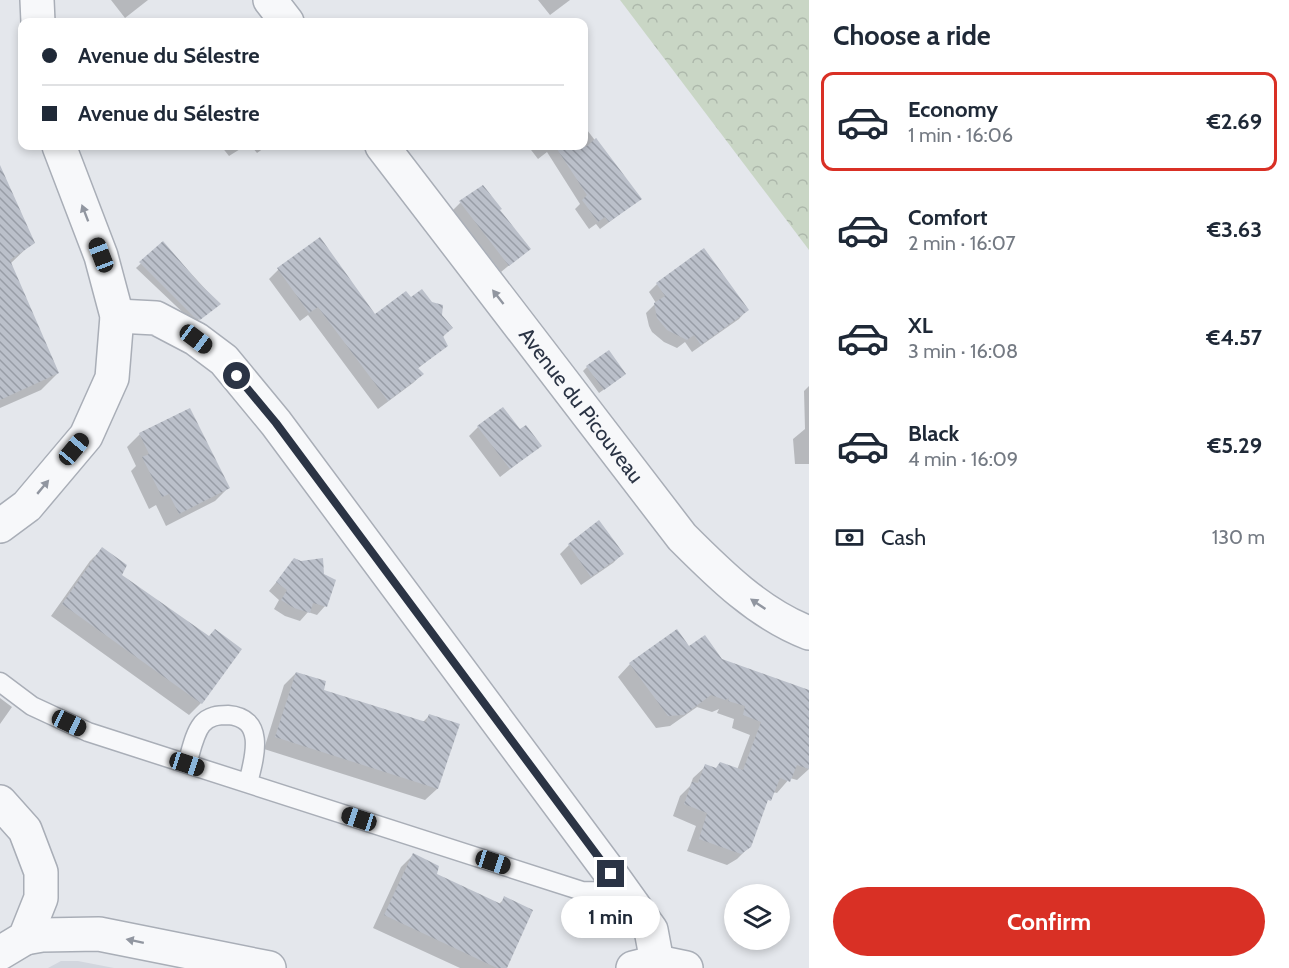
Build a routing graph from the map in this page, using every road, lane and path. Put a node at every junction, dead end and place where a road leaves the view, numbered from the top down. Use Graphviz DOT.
graph roads {
  1 [pos="37,0"];
  2 [pos="270,0"];
  3 [pos="38,18"];
  4 [pos="284,18"];
  5 [pos="61,150"];
  6 [pos="385,150"];
  7 [pos="117,316"];
  8 [pos="0,526"];
  9 [pos="809,633"];
  10 [pos="0,682"];
  11 [pos="187,764"];
  12 [pos="248,783"];
  13 [pos="0,802"];
  14 [pos="42,872"];
  15 [pos="618,884"];
  16 [pos="99,934"];
  17 [pos="12,945"];
  18 [pos="659,966"];
  19 [pos="269,968"];
  1 -- 3 [label="street"];
  2 -- 4 [label="street"];
  7 -- 5 [label="street, one-way"];
  9 -- 6 [label="street, Avenue du Picouveau, one-way"];
  8 -- 7 [label="street, one-way"];
  7 -- 15 [label="street"];
  10 -- 11 [label="lane"];
  11 -- 12 [label="lane"];
  11 -- 12 [label="lane"];
  12 -- 15 [label="lane"];
  13 -- 14 [label="street"];
  14 -- 16 [label="street"];
  14 -- 17 [label="street"];
  15 -- 18 [label="street"];
  16 -- 17 [label="street"];
  19 -- 16 [label="street, one-way"];
}
